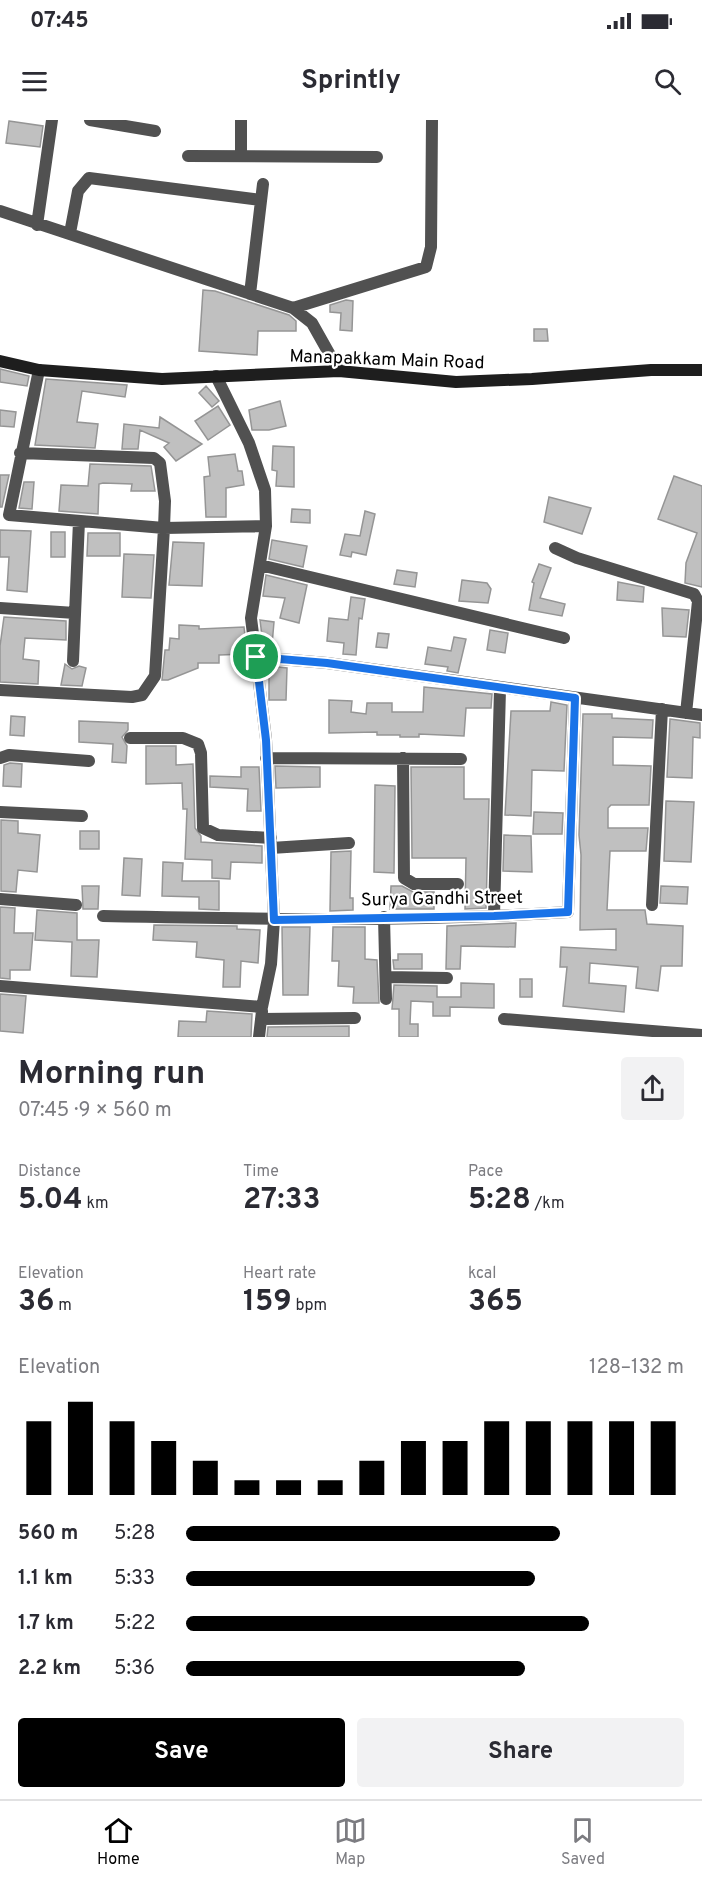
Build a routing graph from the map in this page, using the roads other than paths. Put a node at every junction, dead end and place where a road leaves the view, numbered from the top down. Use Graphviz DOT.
graph roads {
  1 [pos="52,120"];
  2 [pos="90,120"];
  3 [pos="241,120"];
  4 [pos="432,120"];
  5 [pos="155,131"];
  6 [pos="188,156"];
  7 [pos="241,156"];
  8 [pos="377,157"];
  9 [pos="263,184"];
  10 [pos="261,200"];
  11 [pos="0,212"];
  12 [pos="36,225"];
  13 [pos="70,233"];
  14 [pos="250,294"];
  15 [pos="294,308"];
  16 [pos="0,361"];
  17 [pos="39,370"];
  18 [pos="702,370"];
  19 [pos="339,371"];
  20 [pos="216,376"];
  21 [pos="20,453"];
  22 [pos="5,516"];
  23 [pos="79,521"];
  24 [pos="266,526"];
  25 [pos="164,528"];
  26 [pos="555,548"];
  27 [pos="260,565"];
  28 [pos="0,608"];
  29 [pos="75,613"];
  30 [pos="564,638"];
  31 [pos="256,657"];
  32 [pos="73,661"];
  33 [pos="500,689"];
  34 [pos="0,690"];
  35 [pos="575,698"];
  36 [pos="662,709"];
  37 [pos="686,713"];
  38 [pos="702,715"];
  39 [pos="130,738"];
  40 [pos="0,758"];
  41 [pos="266,758"];
  42 [pos="403,758"];
  43 [pos="461,759"];
  44 [pos="89,761"];
  45 [pos="0,812"];
  46 [pos="82,816"];
  47 [pos="271,843"];
  48 [pos="349,843"];
  49 [pos="458,884"];
  50 [pos="0,899"];
  51 [pos="76,905"];
  52 [pos="652,905"];
  53 [pos="103,916"];
  54 [pos="494,916"];
  55 [pos="384,917"];
  56 [pos="274,920"];
  57 [pos="386,977"];
  58 [pos="447,978"];
  59 [pos="0,986"];
  60 [pos="386,999"];
  61 [pos="261,1013"];
  62 [pos="355,1018"];
  63 [pos="504,1018"];
  64 [pos="628,1033"];
  65 [pos="702,1035"];
  66 [pos="259,1037"];
  1 -- 12 [label="street"];
  2 -- 5 [label="street"];
  3 -- 7 [label="street"];
  4 -- 15 [label="street"];
  6 -- 7 [label="street"];
  7 -- 8 [label="street"];
  9 -- 10 [label="street"];
  10 -- 13 [label="street"];
  10 -- 14 [label="street"];
  11 -- 12 [label="street"];
  12 -- 13 [label="street"];
  13 -- 14 [label="street"];
  14 -- 15 [label="street"];
  15 -- 19 [label="street"];
  16 -- 17 [label="main road, Manapakkam Main Road"];
  17 -- 20 [label="main road, Manapakkam Main Road"];
  17 -- 21 [label="street"];
  18 -- 19 [label="main road, Manapakkam Main Road"];
  19 -- 20 [label="main road, Manapakkam Main Road"];
  20 -- 24 [label="street"];
  21 -- 22 [label="street"];
  21 -- 25 [label="street"];
  22 -- 23 [label="street"];
  23 -- 25 [label="street"];
  23 -- 29 [label="street"];
  24 -- 25 [label="street"];
  24 -- 27 [label="street"];
  25 -- 34 [label="street"];
  26 -- 37 [label="street"];
  27 -- 30 [label="street"];
  27 -- 31 [label="street"];
  28 -- 29 [label="street"];
  29 -- 32 [label="street"];
  31 -- 33 [label="street"];
  31 -- 41 [label="street"];
  33 -- 35 [label="street"];
  33 -- 54 [label="street"];
  35 -- 36 [label="street"];
  35 -- 54 [label="street, Surya Gandhi Street"];
  36 -- 37 [label="street"];
  36 -- 52 [label="street"];
  37 -- 38 [label="street"];
  39 -- 47 [label="street"];
  40 -- 44 [label="street"];
  41 -- 42 [label="street"];
  41 -- 47 [label="street"];
  42 -- 43 [label="street"];
  42 -- 49 [label="street"];
  45 -- 46 [label="street"];
  47 -- 48 [label="street"];
  47 -- 56 [label="street"];
  50 -- 51 [label="street"];
  53 -- 56 [label="street, Surya Gandhi Street"];
  54 -- 55 [label="street, Surya Gandhi Street"];
  55 -- 56 [label="street, Surya Gandhi Street"];
  55 -- 57 [label="street"];
  56 -- 61 [label="street"];
  57 -- 58 [label="street"];
  57 -- 60 [label="street"];
  59 -- 61 [label="street"];
  61 -- 62 [label="street"];
  61 -- 66 [label="street"];
  63 -- 64 [label="street"];
  64 -- 65 [label="street"];
}
